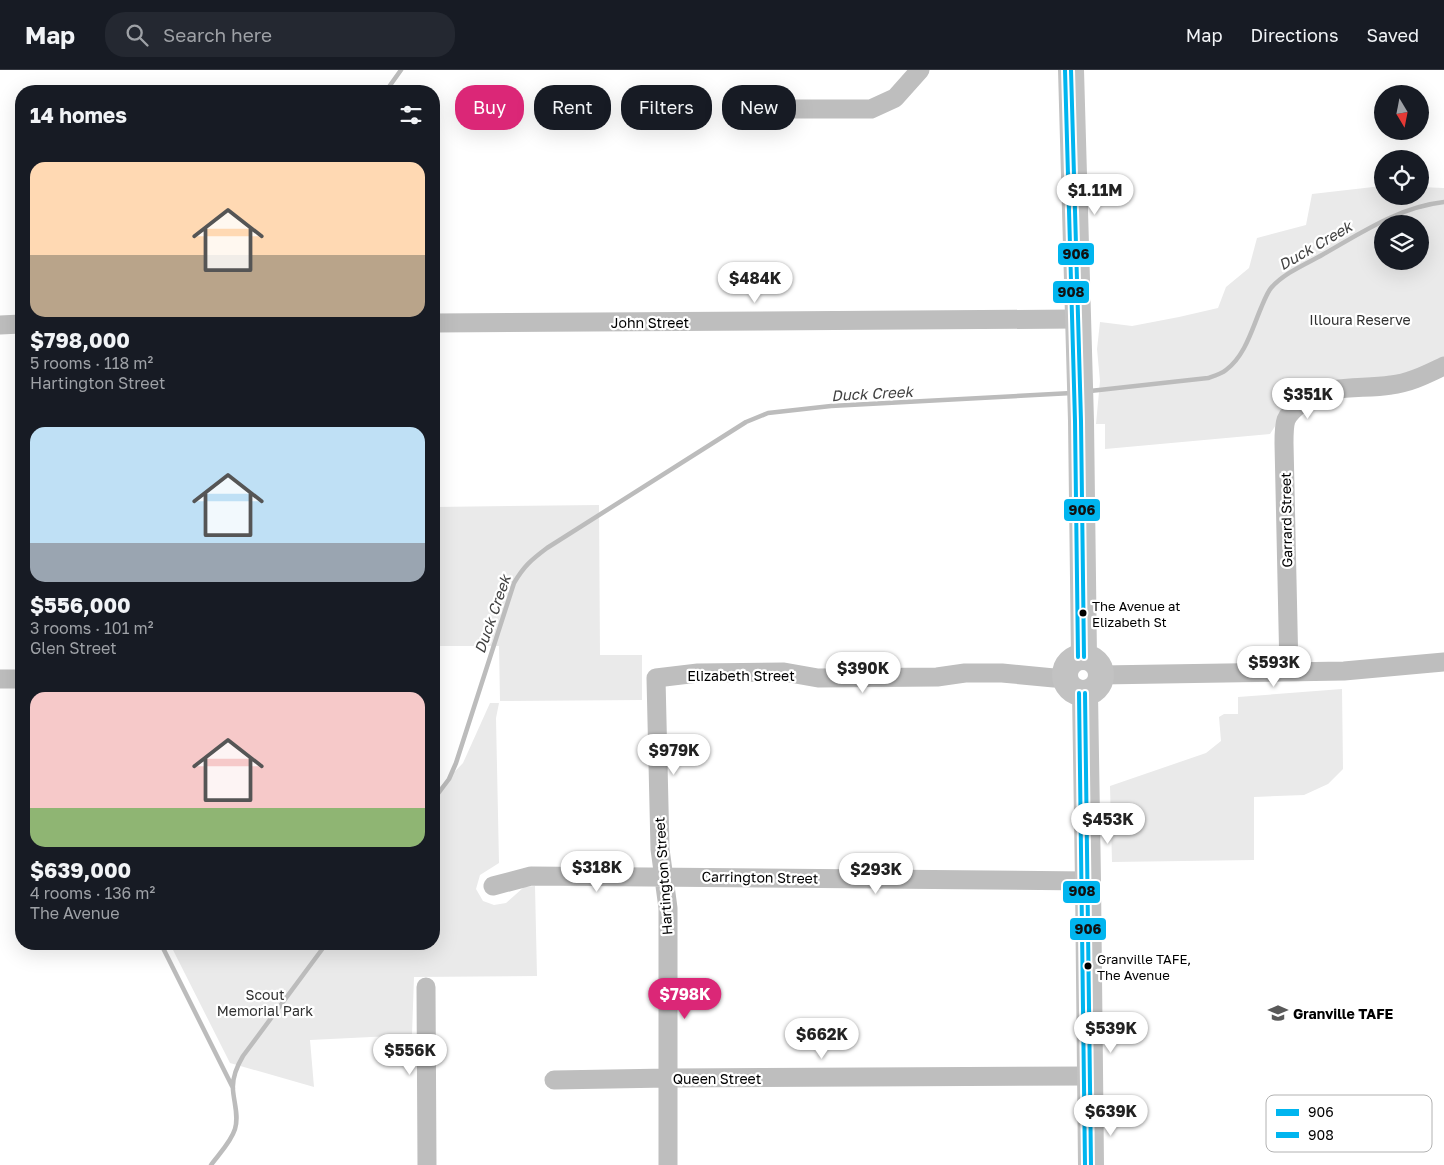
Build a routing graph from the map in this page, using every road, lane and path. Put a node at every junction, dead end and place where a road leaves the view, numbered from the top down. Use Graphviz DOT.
graph roads {
  1 [pos="920,70"];
  2 [pos="1071,70"];
  3 [pos="796,109"];
  4 [pos="1077,319"];
  5 [pos="0,324"];
  6 [pos="15,324"];
  7 [pos="440,324"];
  8 [pos="1444,366"];
  9 [pos="1444,662"];
  10 [pos="1289,671"];
  11 [pos="1066,675"];
  12 [pos="1090,675"];
  13 [pos="656,678"];
  14 [pos="0,679"];
  15 [pos="15,679"];
  16 [pos="664,876"];
  17 [pos="1088,881"];
  18 [pos="493,886"];
  19 [pos="426,987"];
  20 [pos="1090,1076"];
  21 [pos="668,1078"];
  22 [pos="554,1080"];
  23 [pos="427,1165"];
  24 [pos="668,1165"];
  25 [pos="1091,1165"];
  1 -- 3 [label="street"];
  2 -- 4 [label="street"];
  4 -- 7 [label="street, John Street"];
  4 -- 12 [label="street"];
  5 -- 6 [label="street"];
  8 -- 10 [label="street, Garrard Street"];
  9 -- 10 [label="street"];
  10 -- 12 [label="street"];
  11 -- 12 [label="street"];
  11 -- 13 [label="street, Elizabeth Street"];
  12 -- 17 [label="street"];
  13 -- 16 [label="street, Hartington Street"];
  14 -- 15 [label="street"];
  16 -- 17 [label="street, Carrington Street"];
  16 -- 18 [label="street, Carrington Street"];
  16 -- 21 [label="street, Hartington Street"];
  17 -- 20 [label="street"];
  19 -- 23 [label="street"];
  20 -- 21 [label="street, Queen Street"];
  20 -- 25 [label="street"];
  21 -- 22 [label="street, Queen Street"];
  21 -- 24 [label="street, Hartington Street"];
}
